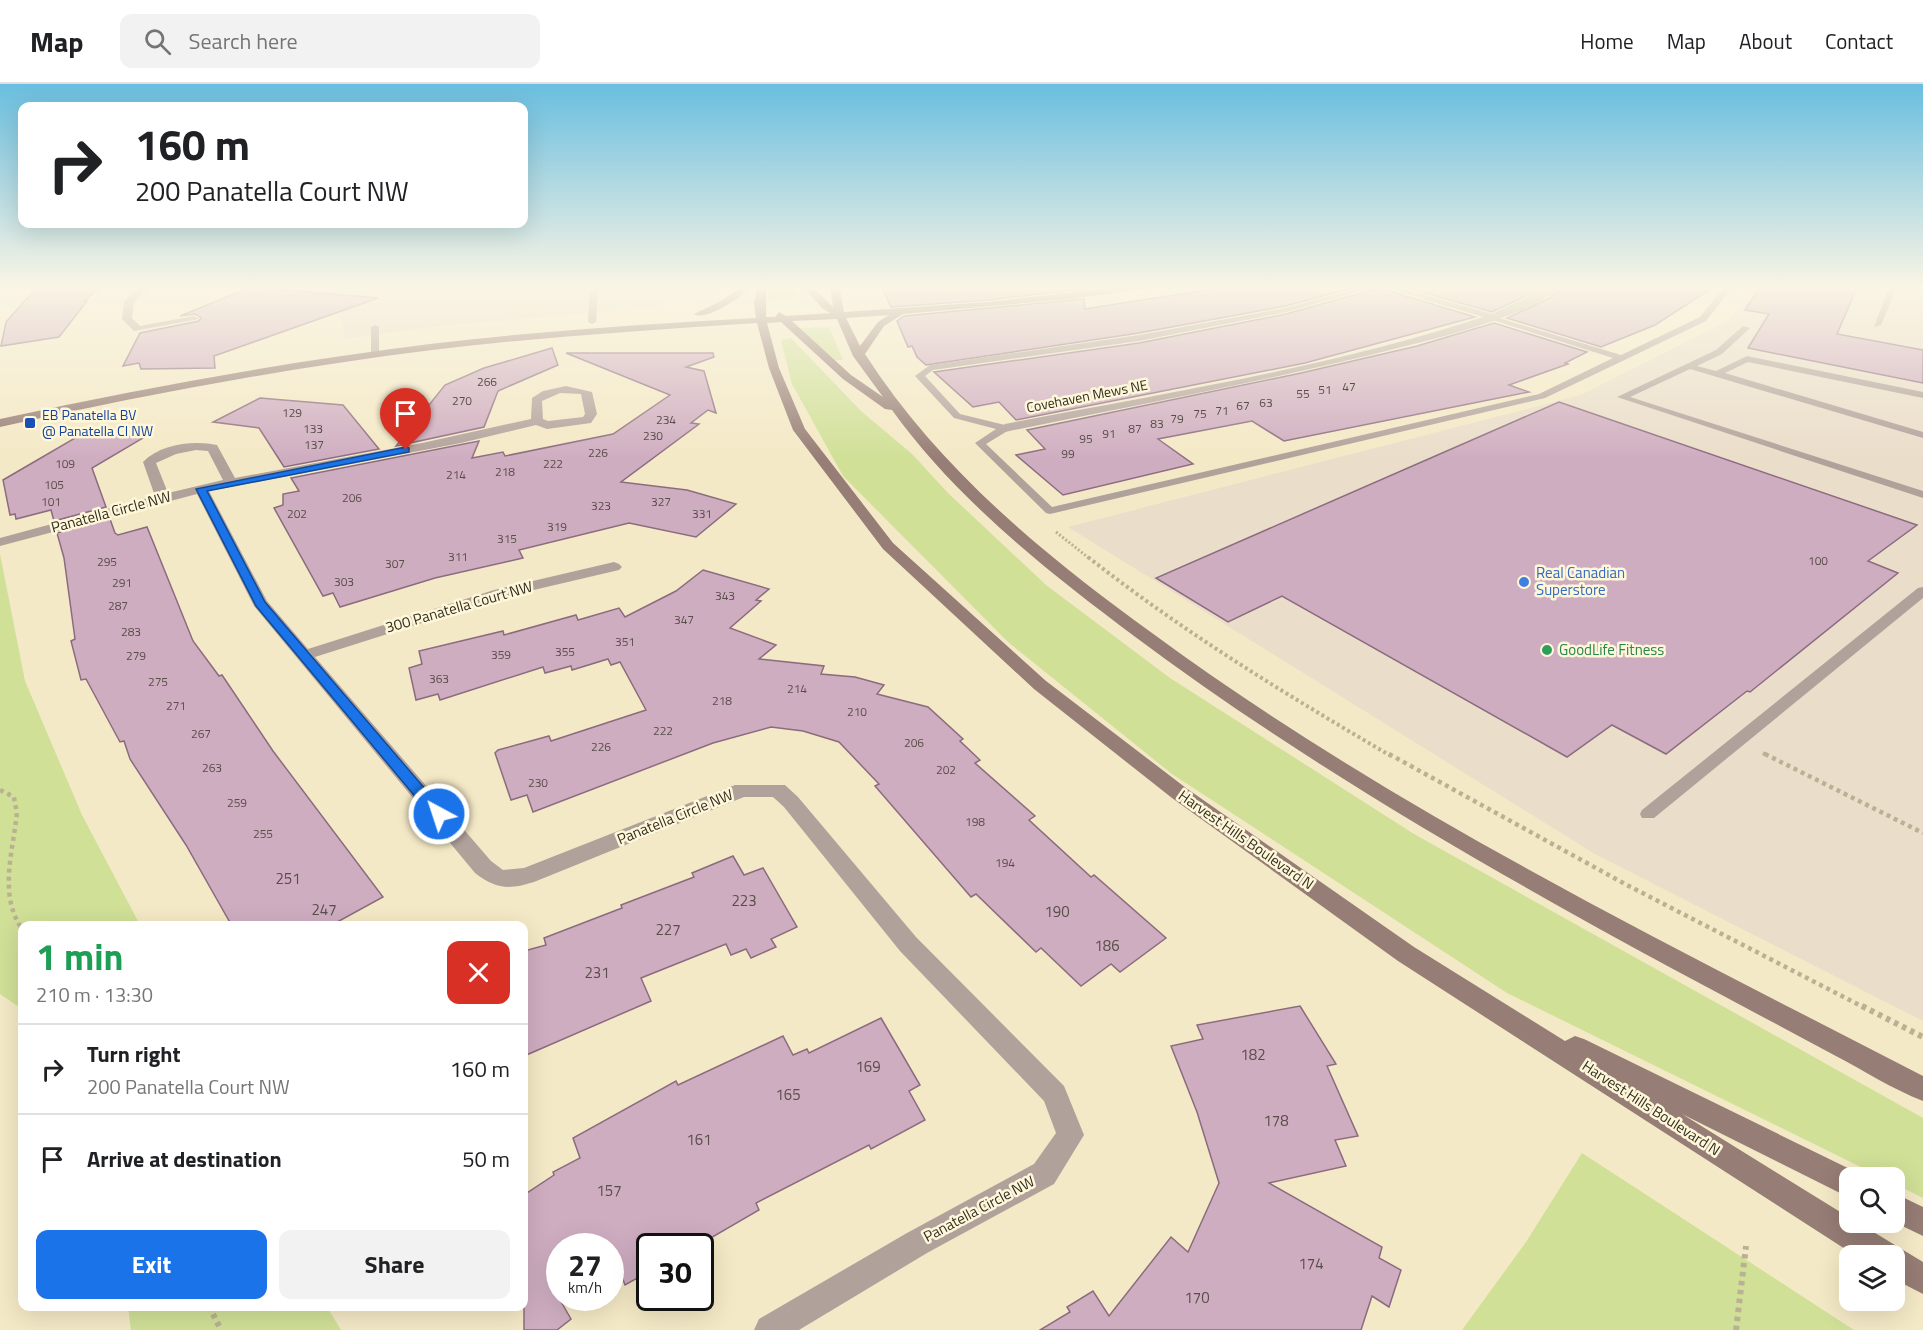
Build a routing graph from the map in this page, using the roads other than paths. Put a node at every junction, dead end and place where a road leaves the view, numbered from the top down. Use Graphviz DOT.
graph roads {
  1 [pos="375,343"];
  2 [pos="422,343"];
  3 [pos="448,343"];
  4 [pos="768,343"];
  5 [pos="810,343"];
  6 [pos="853,343"];
  7 [pos="867,343"];
  8 [pos="1103,343"];
  9 [pos="1404,343"];
  10 [pos="1574,343"];
  11 [pos="1652,343"];
  12 [pos="1729,343"];
  13 [pos="375,349"];
  14 [pos="1719,352"];
  15 [pos="858,356"];
  16 [pos="1621,358"];
  17 [pos="1747,359"];
  18 [pos="1689,366"];
  19 [pos="1717,374"];
  20 [pos="155,378"];
  21 [pos="133,382"];
  22 [pos="1923,395"];
  23 [pos="22,406"];
  24 [pos="898,414"];
  25 [pos="537,421"];
  26 [pos="0,423"];
  27 [pos="1005,428"];
  28 [pos="1923,435"];
  29 [pos="231,482"];
  30 [pos="201,489"];
  31 [pos="1923,495"];
  32 [pos="163,498"];
  33 [pos="0,542"];
  34 [pos="614,567"];
  35 [pos="1923,591"];
  36 [pos="305,656"];
  37 [pos="1648,814"];
  38 [pos="1483,1001"];
  39 [pos="1923,1089"];
  40 [pos="1839,1179"];
  41 [pos="1905,1213"];
  42 [pos="1923,1222"];
  43 [pos="1867,1245"];
  44 [pos="1905,1268"];
  45 [pos="1923,1279"];
  46 [pos="770,1330"];
  1 -- 13 [label="lane"];
  2 -- 13 [label="main road"];
  3 -- 13 [label="main road"];
  4 -- 38 [label="main road, Harvest Hills Boulevard N"];
  5 -- 24 [label="main road"];
  6 -- 15 [label="main road"];
  7 -- 15 [label="main road"];
  8 -- 27 [label="lane"];
  9 -- 27 [label="street, Covehaven Mews NE"];
  10 -- 16 [label="lane"];
  11 -- 16 [label="lane"];
  12 -- 14 [label="lane"];
  13 -- 20 [label="main road"];
  13 -- 26 [label="main road"];
  14 -- 17 [label="lane"];
  14 -- 18 [label="lane"];
  15 -- 24 [label="main road"];
  16 -- 27 [label="lane"];
  17 -- 19 [label="lane"];
  17 -- 22 [label="lane"];
  18 -- 19 [label="lane"];
  18 -- 31 [label="lane"];
  19 -- 28 [label="lane"];
  21 -- 23 [label="main road"];
  24 -- 39 [label="main road"];
  25 -- 25 [label="street"];
  25 -- 29 [label="street"];
  29 -- 30 [label="street"];
  29 -- 32 [label="street"];
  30 -- 32 [label="street, Panatella Circle NW"];
  30 -- 36 [label="street, Panatella Circle NW"];
  32 -- 33 [label="street, Panatella Circle NW"];
  34 -- 36 [label="street, 300 Panatella Court NW"];
  35 -- 37 [label="lane"];
  36 -- 46 [label="street, Panatella Circle NW"];
  38 -- 40 [label="main road"];
  38 -- 43 [label="main road, Harvest Hills Boulevard N"];
  41 -- 42 [label="main road"];
  44 -- 45 [label="main road"];
}
